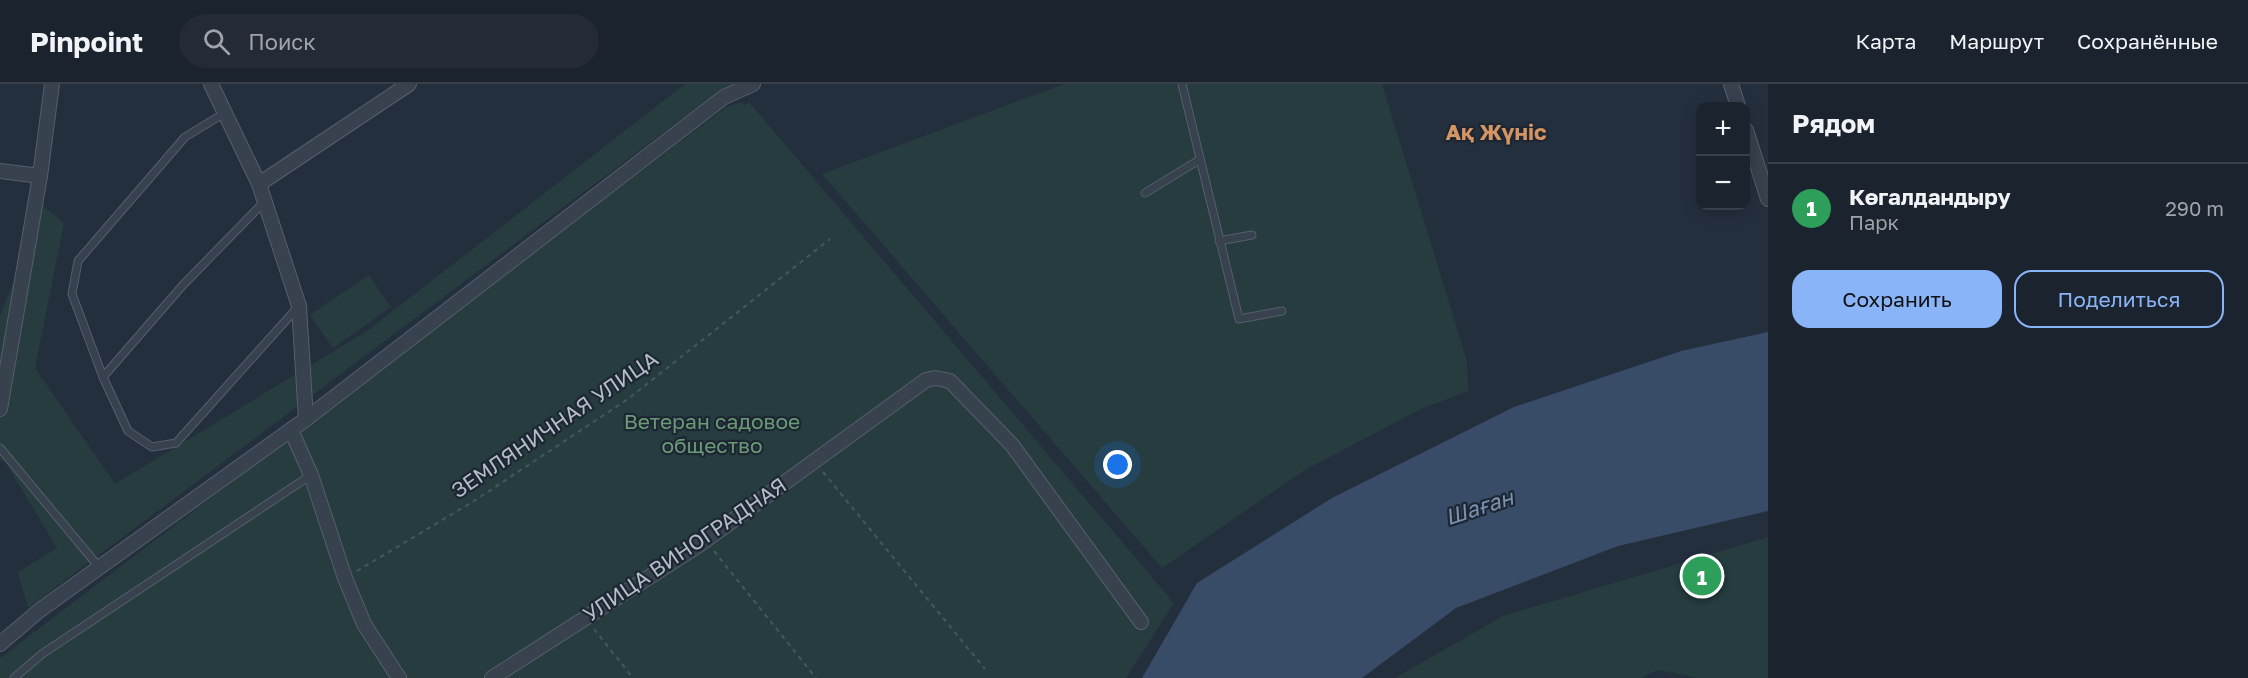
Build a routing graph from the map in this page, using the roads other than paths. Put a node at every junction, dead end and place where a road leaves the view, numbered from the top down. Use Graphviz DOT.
graph roads {
  1 [pos="52,84"];
  2 [pos="211,84"];
  3 [pos="409,84"];
  4 [pos="753,84"];
  5 [pos="1182,84"];
  6 [pos="1731,84"];
  7 [pos="1737,102"];
  8 [pos="226,115"];
  9 [pos="1750,143"];
  10 [pos="1199,160"];
  11 [pos="0,171"];
  12 [pos="40,176"];
  13 [pos="258,184"];
  14 [pos="1145,194"];
  15 [pos="1768,199"];
  16 [pos="265,201"];
  17 [pos="1252,235"];
  18 [pos="1219,241"];
  19 [pos="299,306"];
  20 [pos="1282,311"];
  21 [pos="103,377"];
  22 [pos="0,410"];
  23 [pos="306,419"];
  24 [pos="291,430"];
  25 [pos="0,448"];
  26 [pos="310,475"];
  27 [pos="99,567"];
  28 [pos="1141,622"];
  29 [pos="0,644"];
  30 [pos="14,678"];
  31 [pos="399,678"];
  32 [pos="492,678"];
  1 -- 12 [label="street"];
  2 -- 8 [label="street"];
  3 -- 13 [label="street"];
  4 -- 23 [label="street"];
  5 -- 10 [label="lane"];
  6 -- 7 [label="street"];
  8 -- 13 [label="street"];
  8 -- 21 [label="lane"];
  9 -- 15 [label="street"];
  10 -- 14 [label="lane"];
  10 -- 18 [label="lane"];
  11 -- 12 [label="street"];
  12 -- 22 [label="street"];
  13 -- 16 [label="street"];
  16 -- 19 [label="street"];
  16 -- 21 [label="lane"];
  17 -- 18 [label="lane"];
  18 -- 20 [label="lane"];
  19 -- 21 [label="lane"];
  19 -- 23 [label="street"];
  23 -- 24 [label="street"];
  24 -- 26 [label="street"];
  24 -- 27 [label="street"];
  25 -- 27 [label="lane"];
  26 -- 30 [label="lane"];
  26 -- 31 [label="street"];
  27 -- 29 [label="street"];
  28 -- 32 [label="street, УЛИЦА ВИНОГРАДНАЯ"];
}
